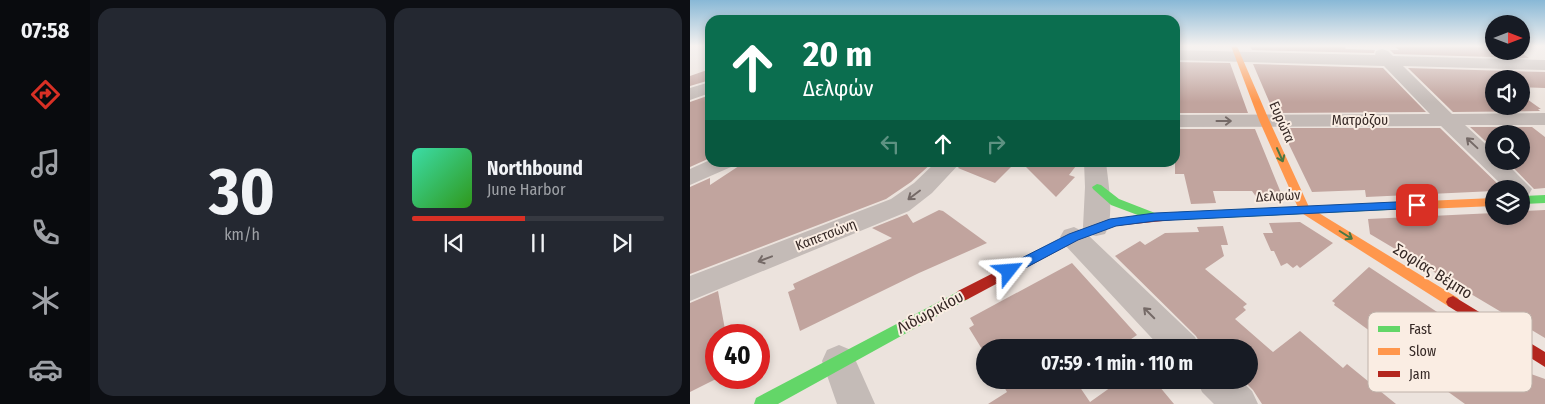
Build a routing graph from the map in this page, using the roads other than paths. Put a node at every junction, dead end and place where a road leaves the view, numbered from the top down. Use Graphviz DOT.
graph roads {
  1 [pos="1242,65"];
  2 [pos="1393,65"];
  3 [pos="705,89"];
  4 [pos="690,94"];
  5 [pos="1545,119"];
  6 [pos="1180,120"];
  7 [pos="1264,120"];
  8 [pos="1447,120"];
  9 [pos="713,167"];
  10 [pos="945,167"];
  11 [pos="1096,175"];
  12 [pos="690,178"];
  13 [pos="1511,180"];
  14 [pos="1485,202"];
  15 [pos="1304,209"];
  16 [pos="1155,217"];
  17 [pos="1085,232"];
  18 [pos="690,288"];
  19 [pos="1468,312"];
  20 [pos="1175,339"];
  21 [pos="1532,352"];
  22 [pos="1545,360"];
  23 [pos="839,361"];
  24 [pos="1225,389"];
  25 [pos="762,404"];
  26 [pos="856,404"];
  27 [pos="1239,404"];
  1 -- 7 [label="street, Ευρώτα"];
  2 -- 8 [label="street"];
  3 -- 4 [label="street"];
  5 -- 8 [label="street, Ματρόζου"];
  6 -- 7 [label="street, Ματρόζου, one-way"];
  7 -- 8 [label="street, Ματρόζου"];
  7 -- 15 [label="street, Ευρώτα, one-way"];
  13 -- 8 [label="street, one-way"];
  9 -- 12 [label="street"];
  10 -- 18 [label="street, Καπετσώνη, one-way"];
  11 -- 16 [label="street"];
  11 -- 17 [label="street"];
  14 -- 15 [label="street, Δελφών"];
  15 -- 16 [label="street, Δελφών"];
  15 -- 19 [label="street, Σοφίας Βέμπο, one-way"];
  16 -- 17 [label="street, Δελφών"];
  20 -- 17 [label="street, one-way"];
  17 -- 23 [label="street, Λιδωρικίου"];
  21 -- 22 [label="street, Σοφίας Βέμπο, one-way"];
  23 -- 25 [label="street, Λιδωρικίου"];
  23 -- 26 [label="street"];
  24 -- 27 [label="street"];
}
